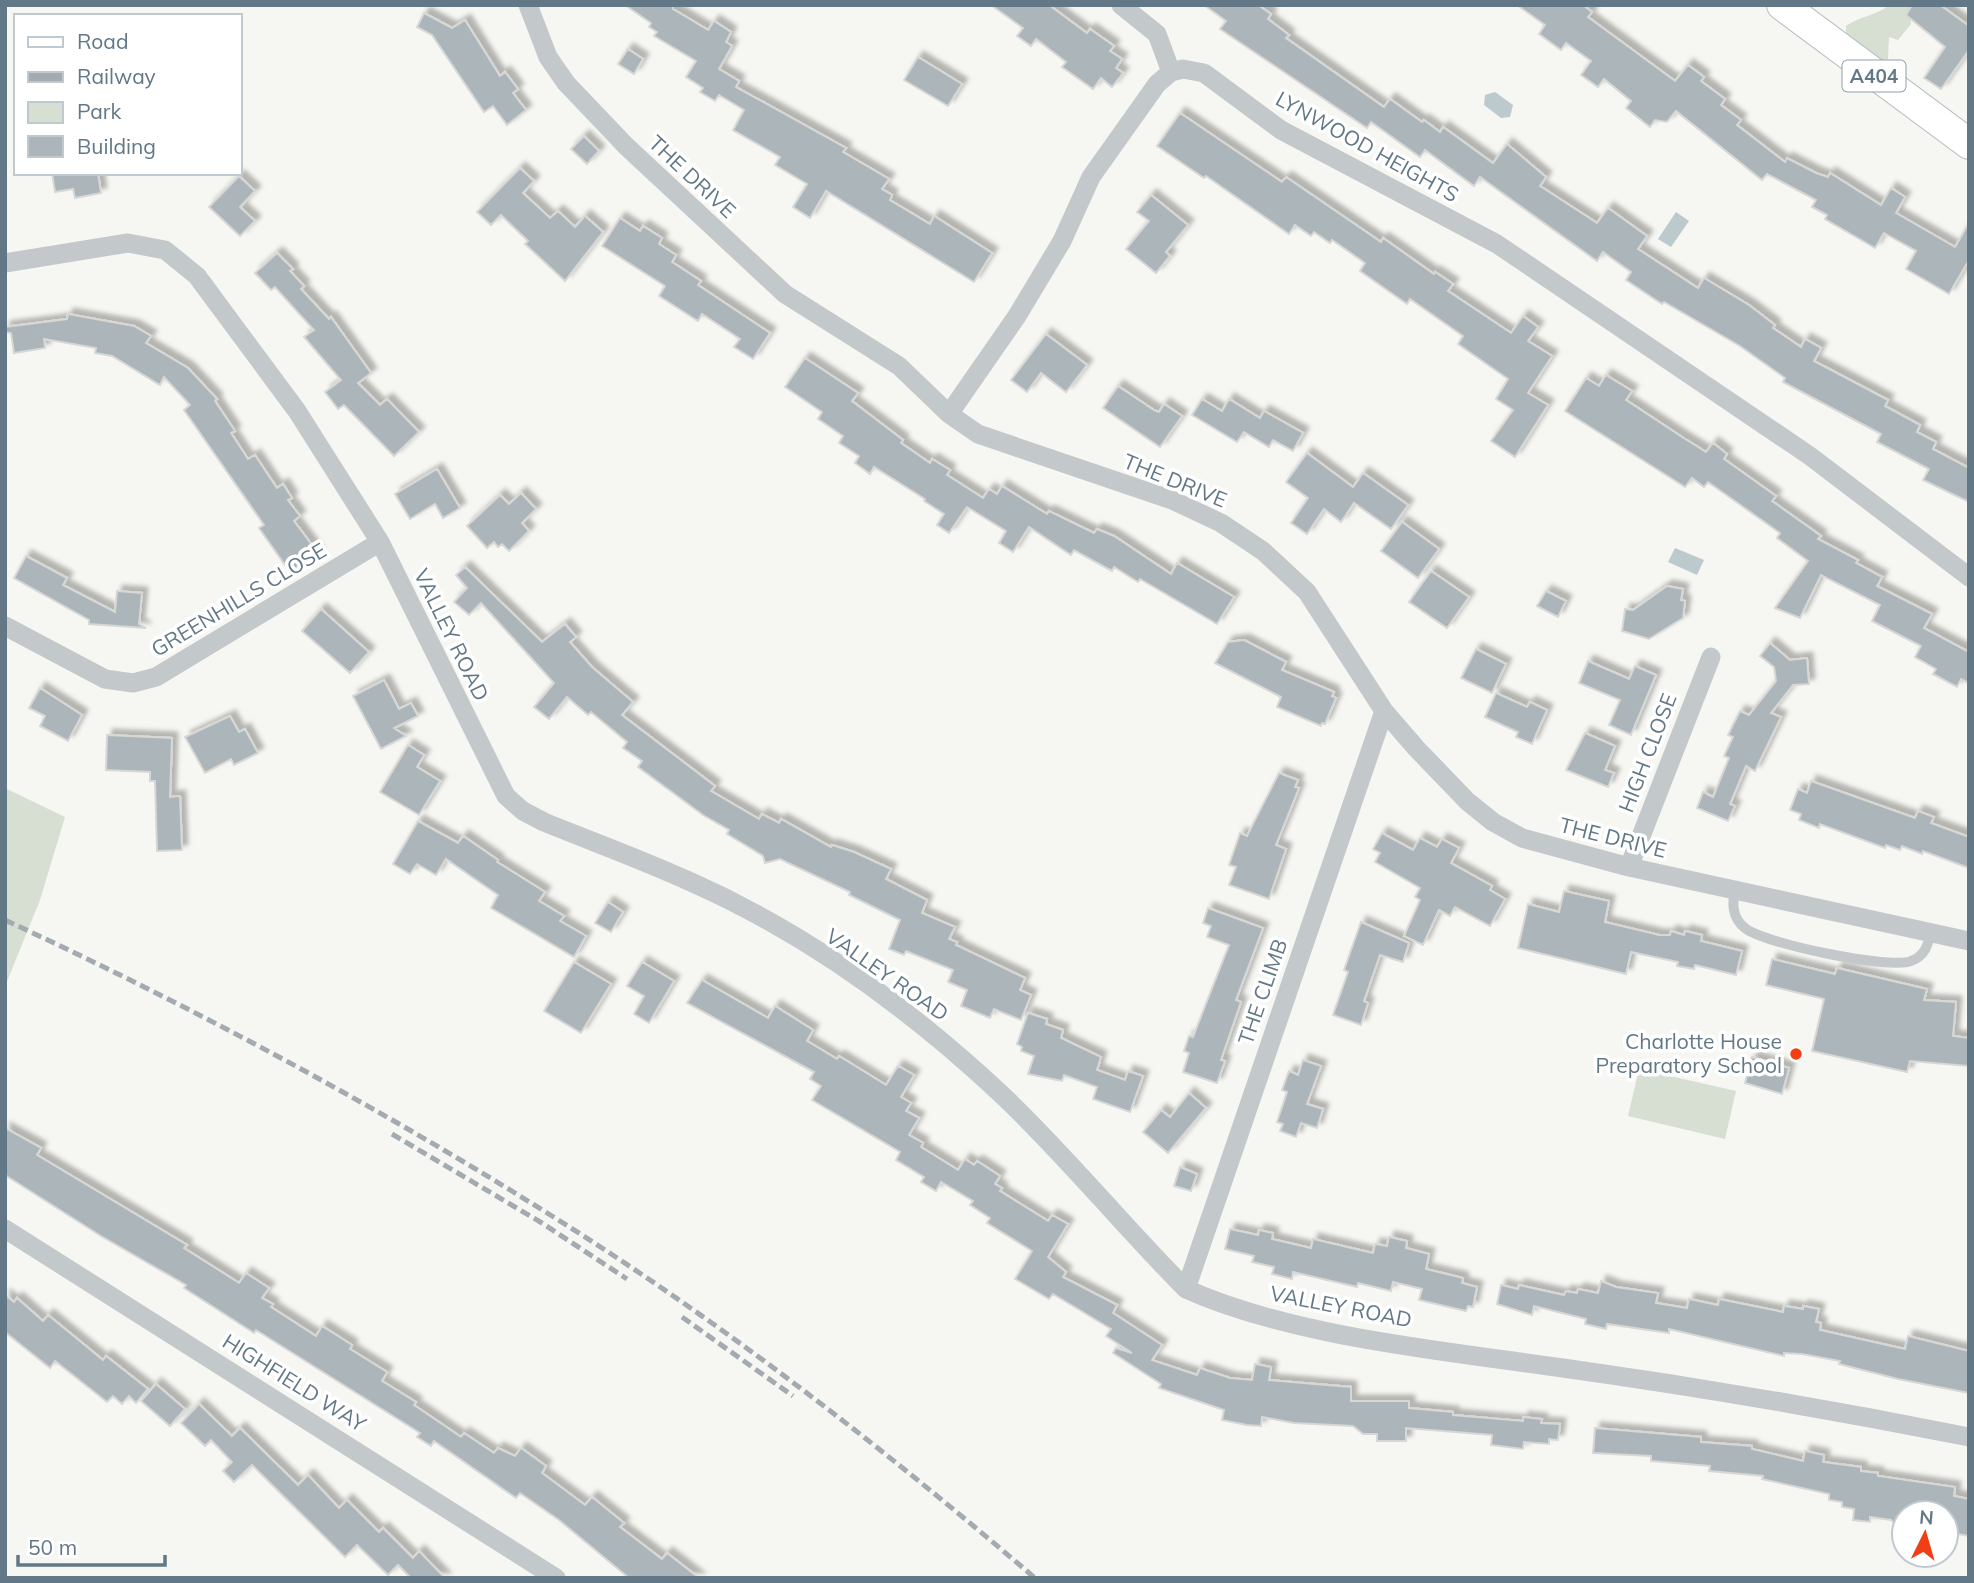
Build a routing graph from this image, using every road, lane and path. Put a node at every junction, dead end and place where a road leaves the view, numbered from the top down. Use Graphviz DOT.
graph roads {
  1 [pos="528,5"];
  2 [pos="1121,5"];
  3 [pos="1782,5"];
  4 [pos="1171,72"];
  5 [pos="1969,144"];
  6 [pos="5,263"];
  7 [pos="949,414"];
  8 [pos="380,542"];
  9 [pos="1969,577"];
  10 [pos="5,626"];
  11 [pos="1711,657"];
  12 [pos="1384,711"];
  13 [pos="1629,867"];
  14 [pos="1735,889"];
  15 [pos="1931,932"];
  16 [pos="1969,941"];
  17 [pos="5,1229"];
  18 [pos="1186,1289"];
  19 [pos="1969,1437"];
  20 [pos="556,1578"];
  1 -- 7 [label="street, THE DRIVE"];
  2 -- 4 [label="street"];
  3 -- 5 [label="main road, A404"];
  4 -- 7 [label="street"];
  4 -- 9 [label="street, LYNWOOD HEIGHTS"];
  6 -- 8 [label="street, VALLEY ROAD"];
  7 -- 12 [label="street, THE DRIVE"];
  8 -- 10 [label="street, GREENHILLS CLOSE"];
  8 -- 18 [label="street, VALLEY ROAD"];
  11 -- 13 [label="street, HIGH CLOSE"];
  12 -- 13 [label="street, THE DRIVE"];
  12 -- 18 [label="street, THE CLIMB"];
  13 -- 14 [label="street, THE DRIVE"];
  14 -- 15 [label="street, THE DRIVE"];
  14 -- 15 [label="lane"];
  15 -- 16 [label="street, THE DRIVE"];
  17 -- 20 [label="street, HIGHFIELD WAY"];
  18 -- 19 [label="street, VALLEY ROAD"];
}
